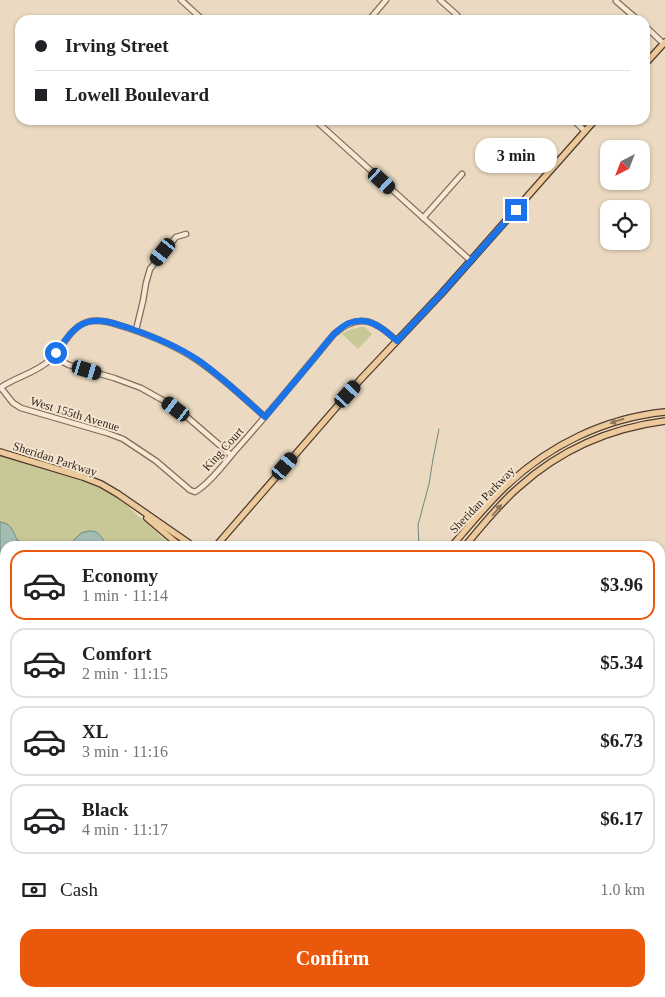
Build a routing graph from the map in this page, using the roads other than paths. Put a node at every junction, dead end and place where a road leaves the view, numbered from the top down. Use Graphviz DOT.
graph roads {
  1 [pos="181,0"];
  2 [pos="386,0"];
  3 [pos="440,0"];
  4 [pos="616,1"];
  5 [pos="198,15"];
  6 [pos="373,15"];
  7 [pos="457,15"];
  8 [pos="632,15"];
  9 [pos="650,30"];
  10 [pos="665,44"];
  11 [pos="650,59"];
  12 [pos="321,125"];
  13 [pos="578,125"];
  14 [pos="590,125"];
  15 [pos="585,131"];
  16 [pos="462,174"];
  17 [pos="423,218"];
  18 [pos="186,234"];
  19 [pos="471,261"];
  20 [pos="136,330"];
  21 [pos="397,341"];
  22 [pos="53,357"];
  23 [pos="0,388"];
  24 [pos="665,412"];
  25 [pos="265,417"];
  26 [pos="665,421"];
  27 [pos="0,452"];
  28 [pos="231,455"];
  29 [pos="195,492"];
  30 [pos="129,502"];
  31 [pos="174,541"];
  32 [pos="186,541"];
  33 [pos="220,541"];
  34 [pos="456,541"];
  35 [pos="468,541"];
  1 -- 5 [label="street"];
  2 -- 6 [label="street"];
  3 -- 7 [label="street"];
  4 -- 8 [label="street"];
  9 -- 10 [label="street"];
  10 -- 11 [label="main road"];
  12 -- 17 [label="street"];
  13 -- 15 [label="street"];
  14 -- 15 [label="main road"];
  15 -- 19 [label="main road"];
  16 -- 17 [label="street"];
  17 -- 19 [label="street"];
  18 -- 20 [label="street"];
  19 -- 21 [label="main road"];
  20 -- 22 [label="street"];
  20 -- 25 [label="street"];
  21 -- 25 [label="street, King Court"];
  21 -- 33 [label="main road"];
  22 -- 23 [label="street"];
  22 -- 28 [label="street"];
  23 -- 29 [label="street, West 155th Avenue"];
  24 -- 34 [label="main road, Sheridan Parkway, one-way"];
  25 -- 28 [label="street, King Court"];
  35 -- 26 [label="main road, Sheridan Parkway, one-way"];
  27 -- 30 [label="main road, Sheridan Parkway"];
  28 -- 29 [label="street, King Court"];
  30 -- 31 [label="main road, Sheridan Parkway"];
  30 -- 32 [label="main road, Sheridan Parkway"];
}
